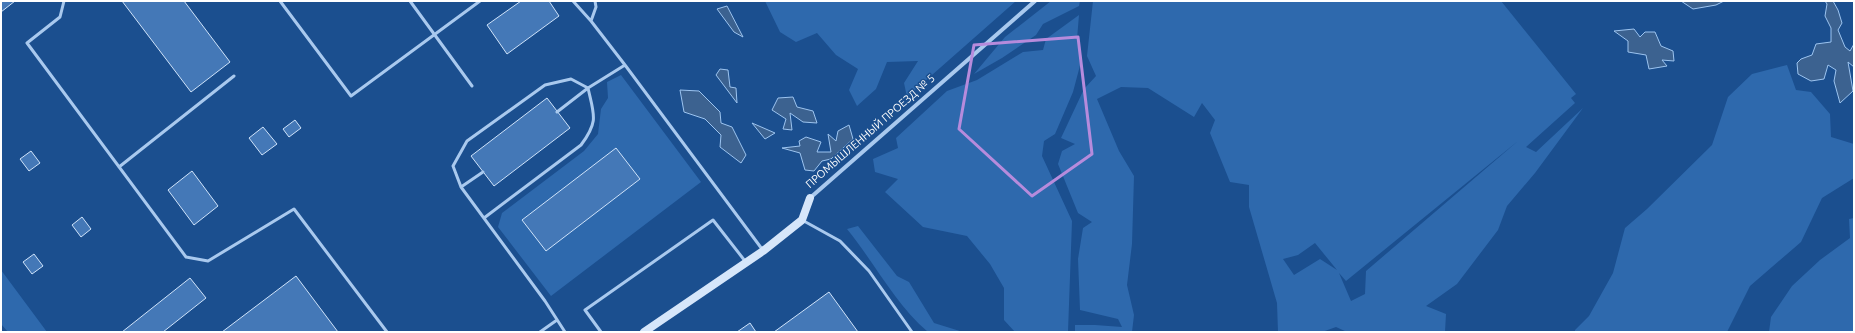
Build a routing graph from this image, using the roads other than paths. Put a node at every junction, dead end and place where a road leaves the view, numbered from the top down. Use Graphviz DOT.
graph roads {
  1 [pos="64,1"];
  2 [pos="280,1"];
  3 [pos="410,1"];
  4 [pos="480,1"];
  5 [pos="573,1"];
  6 [pos="595,1"];
  7 [pos="1035,1"];
  8 [pos="591,21"];
  9 [pos="434,35"];
  10 [pos="625,65"];
  11 [pos="234,76"];
  12 [pos="472,86"];
  13 [pos="588,88"];
  14 [pos="557,112"];
  15 [pos="119,167"];
  16 [pos="483,172"];
  17 [pos="461,187"];
  18 [pos="810,198"];
  19 [pos="484,218"];
  20 [pos="802,220"];
  21 [pos="763,251"];
  22 [pos="746,263"];
  23 [pos="557,320"];
  24 [pos="387,332"];
  25 [pos="540,332"];
  26 [pos="565,332"];
  27 [pos="601,332"];
  28 [pos="644,332"];
  29 [pos="912,332"];
  1 -- 15 [label="lane"];
  2 -- 9 [label="lane"];
  3 -- 9 [label="lane"];
  4 -- 9 [label="lane"];
  5 -- 8 [label="lane"];
  6 -- 8 [label="lane"];
  7 -- 18 [label="street, ПРОМЫШЛЕННЫЙ ПРОЕЗД № 5"];
  8 -- 10 [label="lane"];
  9 -- 12 [label="lane"];
  10 -- 13 [label="lane"];
  10 -- 21 [label="lane"];
  11 -- 15 [label="lane"];
  13 -- 14 [label="lane"];
  13 -- 17 [label="lane"];
  13 -- 19 [label="lane"];
  15 -- 24 [label="lane"];
  16 -- 17 [label="lane"];
  17 -- 19 [label="lane"];
  18 -- 20 [label="street, ПРОМЫШЛЕННЫЙ ПРОЕЗД № 5"];
  19 -- 23 [label="lane"];
  20 -- 21 [label="street"];
  20 -- 29 [label="lane"];
  21 -- 22 [label="street"];
  22 -- 27 [label="lane"];
  22 -- 28 [label="street"];
  23 -- 25 [label="lane"];
  23 -- 26 [label="lane"];
}
